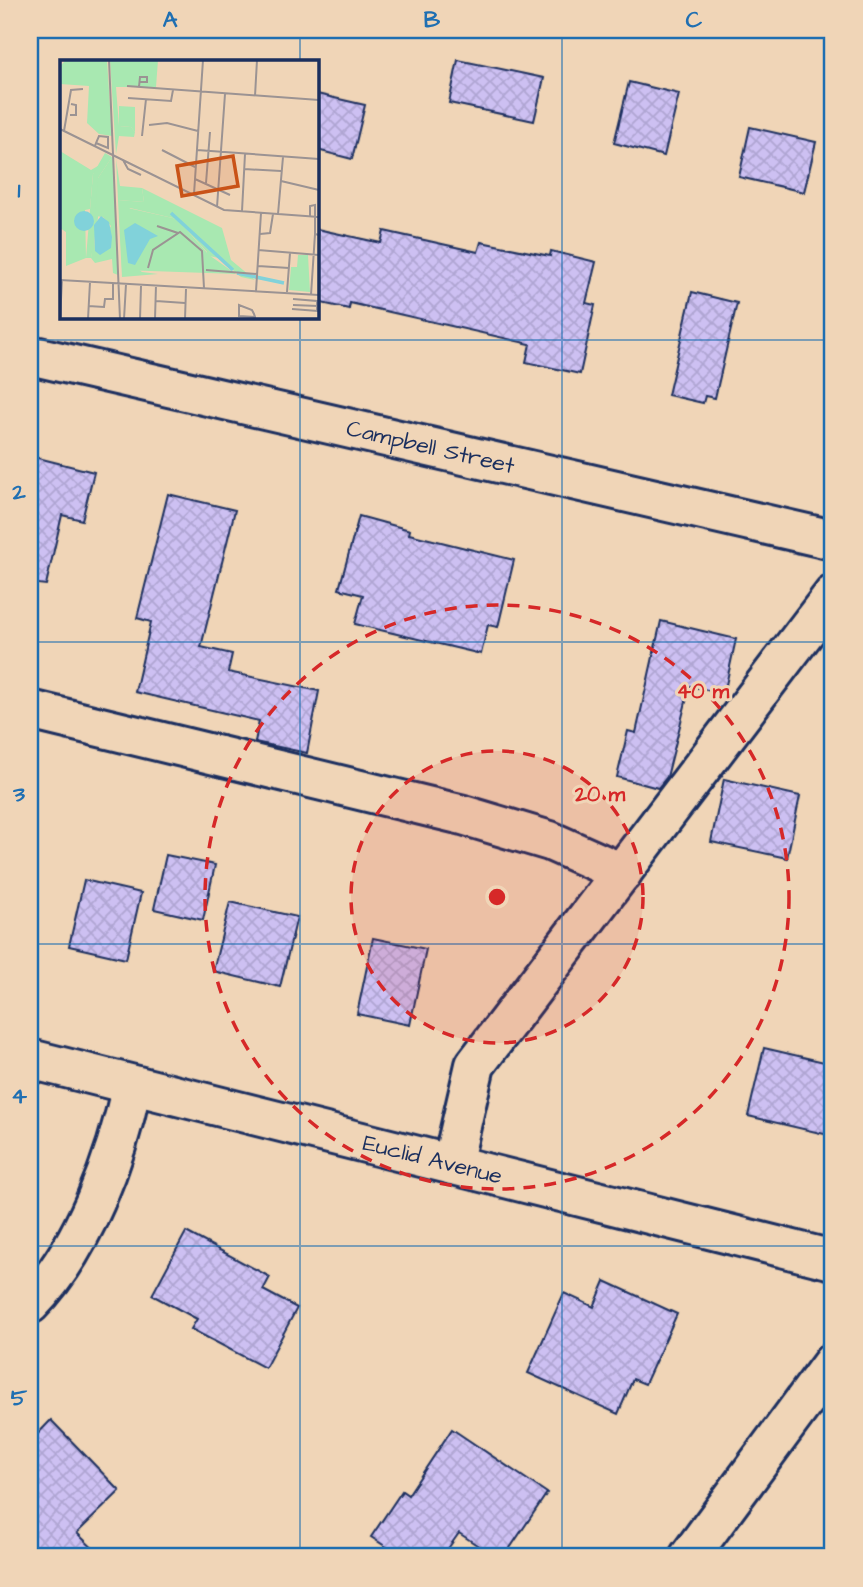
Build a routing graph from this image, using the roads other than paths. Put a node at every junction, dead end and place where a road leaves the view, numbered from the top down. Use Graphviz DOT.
graph roads {
  1 [pos="30,355"];
  2 [pos="833,540"];
  3 [pos="833,595"];
  4 [pos="30,710"];
  5 [pos="622,873"];
  6 [pos="30,1059"];
  7 [pos="132,1085"];
  8 [pos="452,1165"];
  9 [pos="833,1260"];
  10 [pos="30,1304"];
  11 [pos="833,1362"];
  12 [pos="689,1557"];
  1 -- 2 [label="street, Campbell Street"];
  3 -- 5 [label="street"];
  4 -- 5 [label="street"];
  5 -- 8 [label="street"];
  6 -- 7 [label="street, Euclid Avenue"];
  7 -- 8 [label="street, Euclid Avenue"];
  7 -- 10 [label="street"];
  8 -- 9 [label="street, Euclid Avenue"];
  11 -- 12 [label="street"];
}
